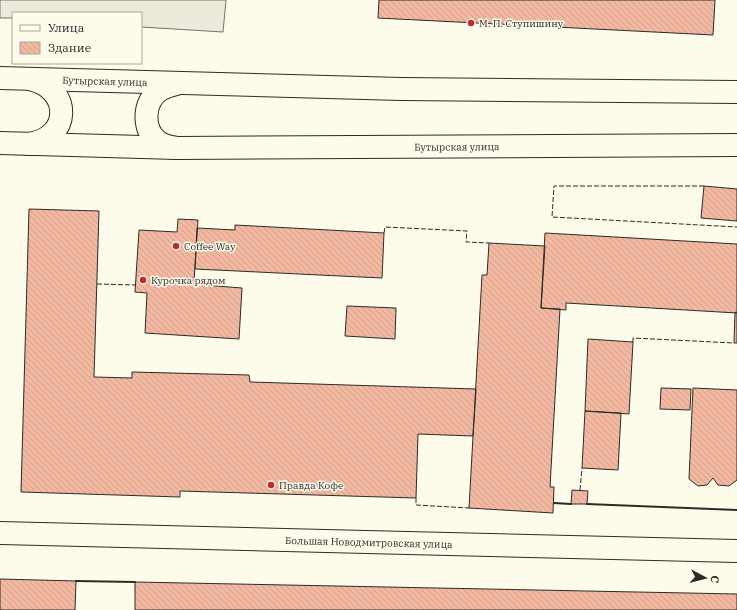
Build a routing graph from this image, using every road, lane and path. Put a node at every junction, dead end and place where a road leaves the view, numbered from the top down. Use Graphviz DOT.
graph roads {
  1 [pos="0,78"];
  2 [pos="30,79"];
  3 [pos="180,84"];
  4 [pos="737,92"];
  5 [pos="0,144"];
  6 [pos="28,144"];
  7 [pos="737,146"];
  8 [pos="177,148"];
  9 [pos="0,533"];
  10 [pos="737,551"];
  1 -- 2 [label="main road, Бутырская улица"];
  2 -- 3 [label="main road, Бутырская улица"];
  2 -- 6 [label="main road, Бутырская улица"];
  3 -- 4 [label="main road, Бутырская улица"];
  3 -- 8 [label="main road, Бутырская улица"];
  5 -- 6 [label="main road, Бутырская улица"];
  6 -- 8 [label="main road, Бутырская улица"];
  7 -- 8 [label="main road, Бутырская улица"];
  9 -- 10 [label="main road, Большая Новодмитровская улица"];
}
